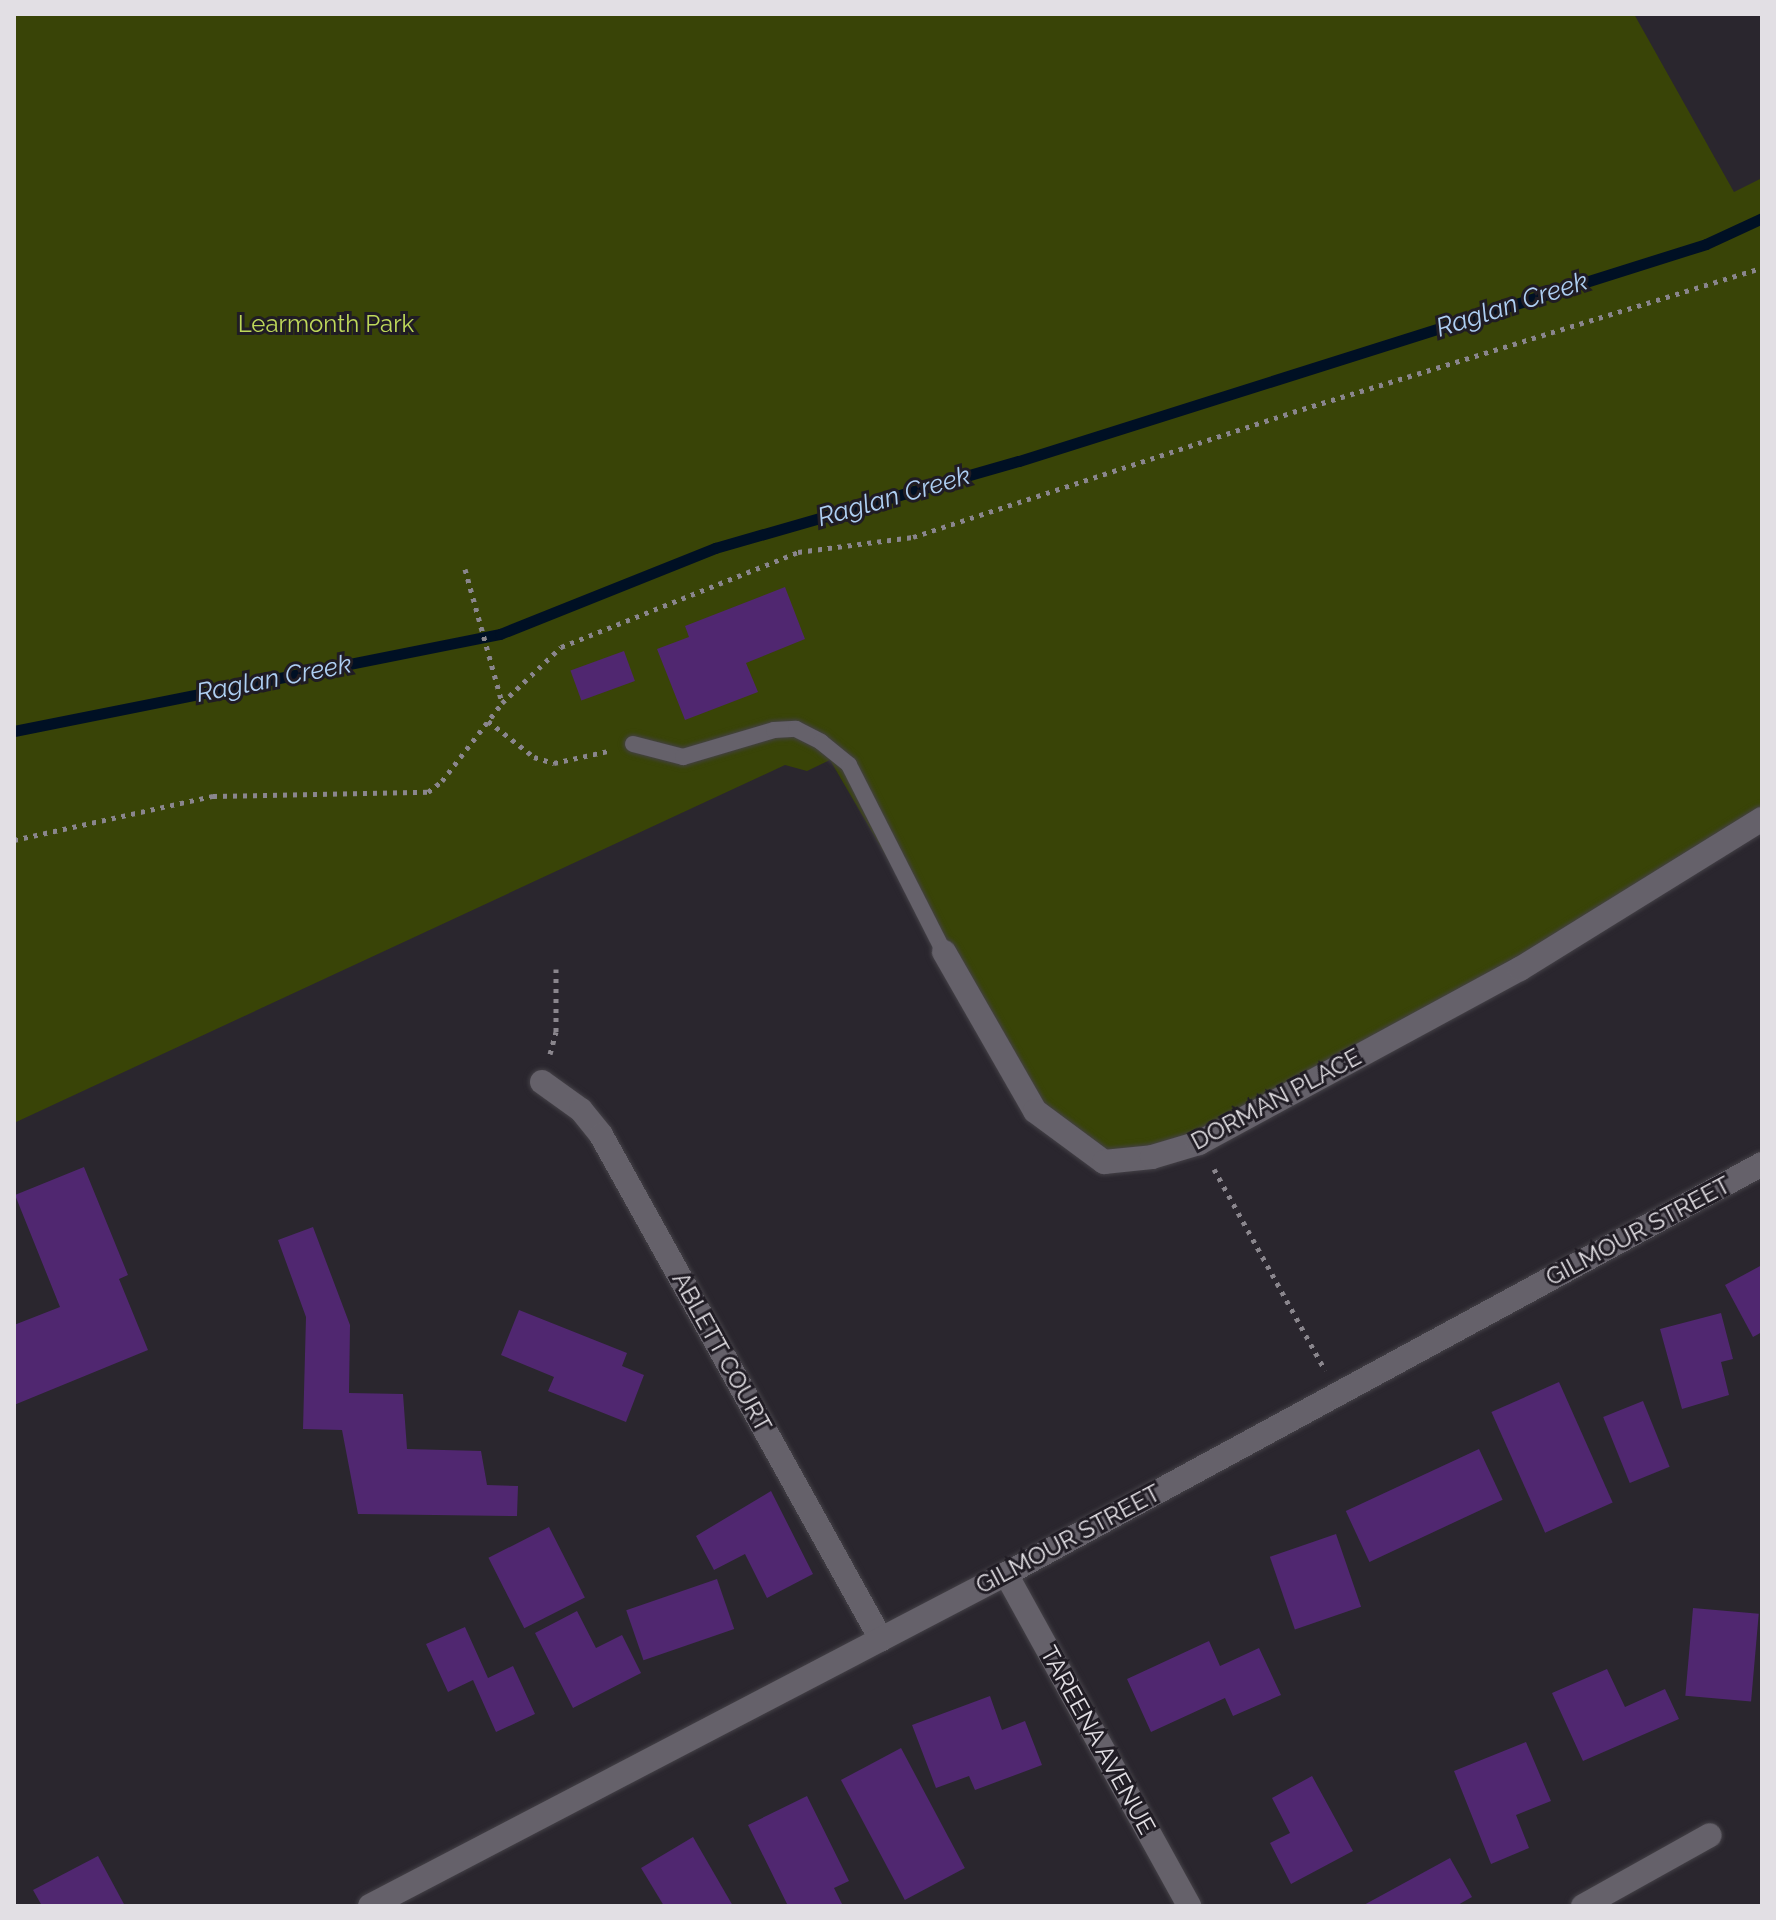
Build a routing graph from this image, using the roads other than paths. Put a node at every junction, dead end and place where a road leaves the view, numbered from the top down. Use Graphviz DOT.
graph roads {
  1 [pos="633,744"];
  2 [pos="1762,819"];
  3 [pos="944,952"];
  4 [pos="542,1082"];
  5 [pos="1762,1164"];
  6 [pos="1006,1574"];
  7 [pos="881,1639"];
  8 [pos="1710,1835"];
  9 [pos="370,1906"];
  10 [pos="1189,1906"];
  11 [pos="1583,1906"];
  1 -- 3 [label="lane, DORMAN PLACE"];
  2 -- 3 [label="street, DORMAN PLACE"];
  4 -- 7 [label="street, ABLETT COURT"];
  5 -- 6 [label="street, GILMOUR STREET"];
  6 -- 7 [label="street, GILMOUR STREET"];
  6 -- 10 [label="street, TAREENA AVENUE"];
  7 -- 9 [label="street, GILMOUR STREET"];
  8 -- 11 [label="street"];
}
